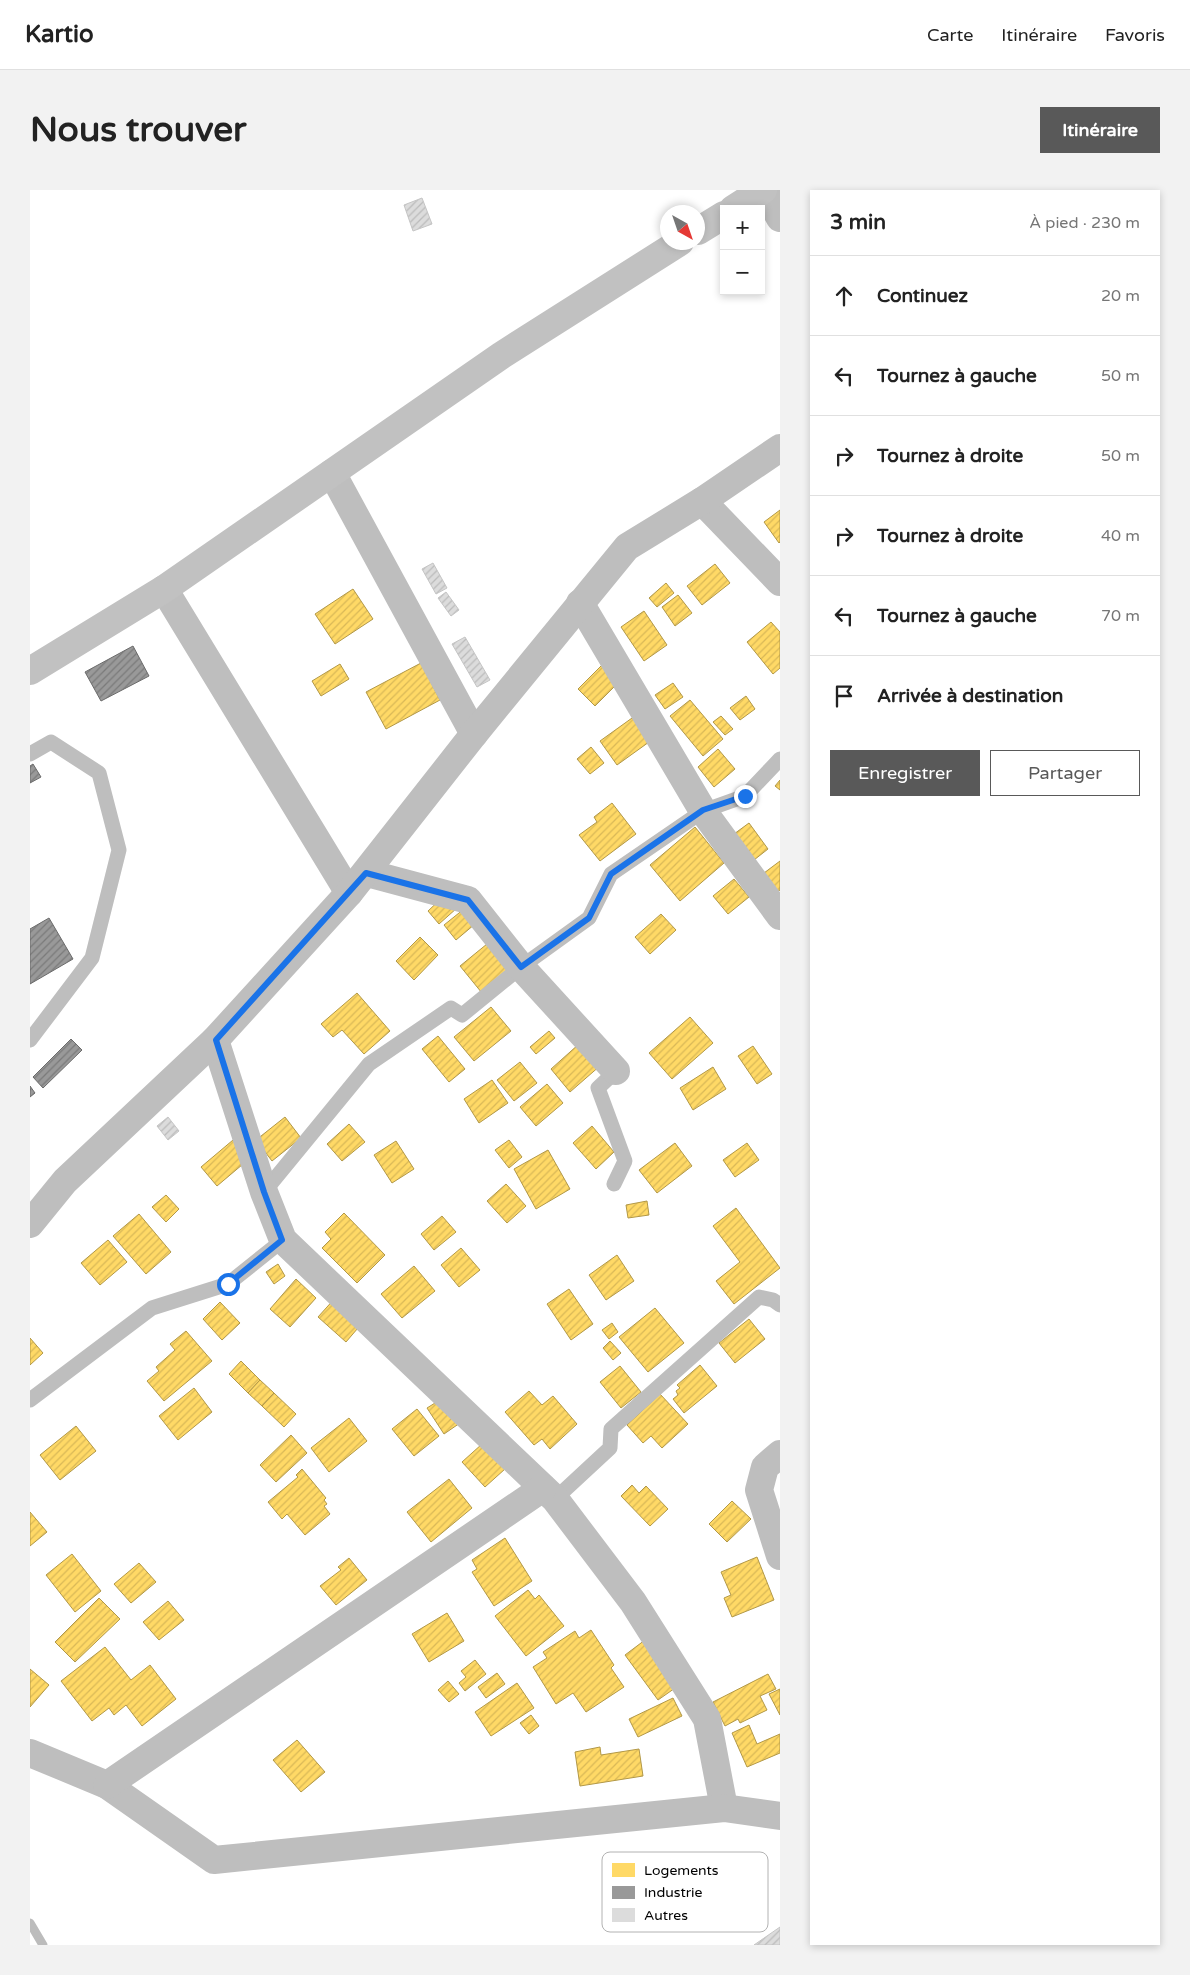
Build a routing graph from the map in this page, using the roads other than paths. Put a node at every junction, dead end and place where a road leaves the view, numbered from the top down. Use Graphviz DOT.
graph roads {
  1 [pos="763,190"];
  2 [pos="739,205"];
  3 [pos="720,217"];
  4 [pos="780,218"];
  5 [pos="705,227"];
  6 [pos="667,250"];
  7 [pos="780,448"];
  8 [pos="332,473"];
  9 [pos="702,501"];
  10 [pos="780,582"];
  11 [pos="164,588"];
  12 [pos="580,603"];
  13 [pos="30,671"];
  14 [pos="474,734"];
  15 [pos="30,754"];
  16 [pos="780,758"];
  17 [pos="703,810"];
  18 [pos="366,873"];
  19 [pos="349,893"];
  20 [pos="780,916"];
  21 [pos="521,967"];
  22 [pos="30,1040"];
  23 [pos="216,1040"];
  24 [pos="616,1072"];
  25 [pos="614,1184"];
  26 [pos="264,1192"];
  27 [pos="30,1224"];
  28 [pos="282,1240"];
  29 [pos="780,1306"];
  30 [pos="30,1400"];
  31 [pos="780,1454"];
  32 [pos="549,1494"];
  33 [pos="780,1556"];
  34 [pos="30,1753"];
  35 [pos="107,1785"];
  36 [pos="724,1808"];
  37 [pos="780,1816"];
  1 -- 2 [label="street"];
  1 -- 4 [label="street"];
  3 -- 5 [label="street"];
  6 -- 8 [label="street"];
  7 -- 9 [label="street"];
  8 -- 11 [label="street"];
  8 -- 14 [label="street"];
  9 -- 10 [label="street"];
  9 -- 12 [label="street"];
  11 -- 13 [label="street"];
  11 -- 19 [label="street"];
  12 -- 14 [label="street"];
  12 -- 17 [label="street"];
  14 -- 18 [label="street"];
  15 -- 22 [label="lane"];
  16 -- 17 [label="lane"];
  17 -- 20 [label="street"];
  17 -- 21 [label="lane"];
  18 -- 19 [label="street"];
  18 -- 21 [label="street"];
  19 -- 23 [label="street"];
  21 -- 24 [label="street"];
  21 -- 26 [label="lane"];
  23 -- 26 [label="street"];
  23 -- 27 [label="street"];
  24 -- 25 [label="lane"];
  26 -- 28 [label="street"];
  28 -- 30 [label="lane"];
  28 -- 32 [label="street"];
  29 -- 32 [label="lane"];
  31 -- 33 [label="street"];
  32 -- 35 [label="street"];
  32 -- 36 [label="street"];
  34 -- 35 [label="street"];
  35 -- 36 [label="street"];
  36 -- 37 [label="street"];
}
